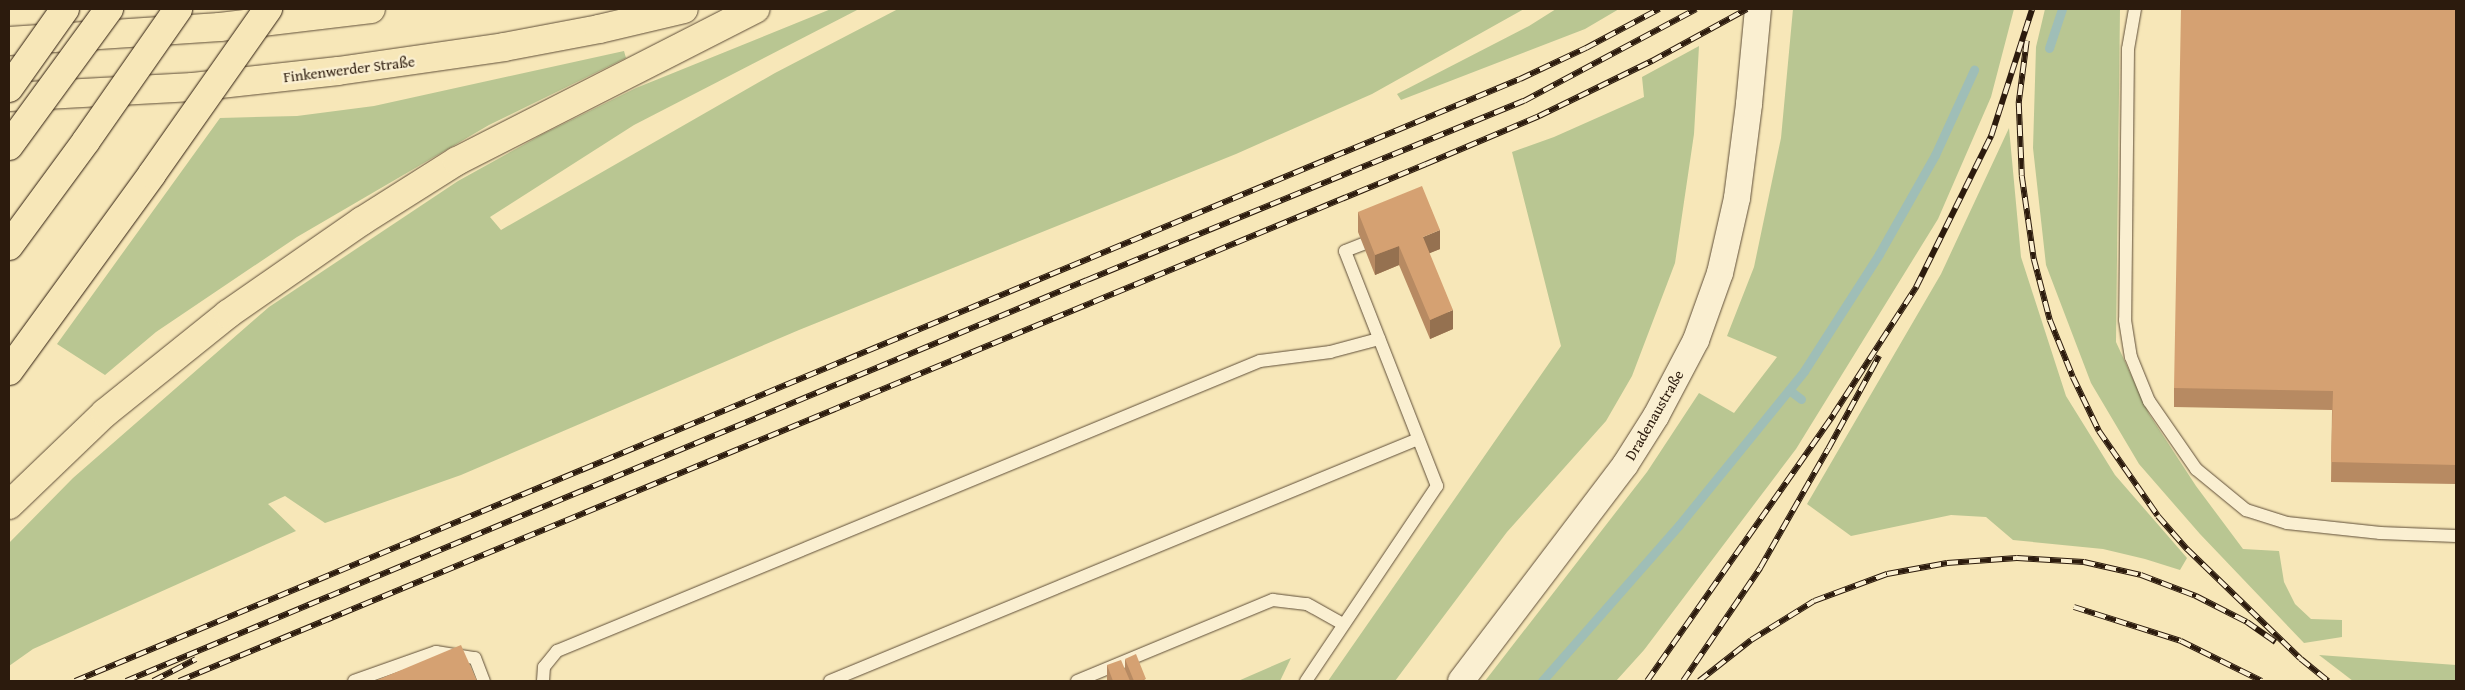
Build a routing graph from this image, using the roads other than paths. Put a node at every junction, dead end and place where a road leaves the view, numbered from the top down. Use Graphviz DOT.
graph roads {
  1 [pos="65,9"];
  2 [pos="108,9"];
  3 [pos="178,9"];
  4 [pos="268,9"];
  5 [pos="371,9"];
  6 [pos="684,9"];
  7 [pos="755,9"];
  8 [pos="1758,9"];
  9 [pos="2135,9"];
  10 [pos="9,40"];
  11 [pos="9,88"];
  12 [pos="9,97"];
  13 [pos="9,146"];
  14 [pos="1363,244"];
  15 [pos="9,246"];
  16 [pos="1380,340"];
  17 [pos="9,371"];
  18 [pos="1418,439"];
  19 [pos="9,505"];
  20 [pos="2456,536"];
  21 [pos="1343,624"];
  22 [pos="354,681"];
  23 [pos="484,681"];
  24 [pos="543,681"];
  25 [pos="830,681"];
  26 [pos="1077,681"];
  27 [pos="1306,681"];
  28 [pos="1461,681"];
  1 -- 11 [label="main road, bridge"];
  2 -- 13 [label="main road, bridge"];
  3 -- 15 [label="main road, bridge"];
  4 -- 17 [label="main road, bridge"];
  5 -- 10 [label="main road"];
  6 -- 12 [label="main road, Finkenwerder Straße"];
  7 -- 19 [label="main road"];
  8 -- 28 [label="street, Dradenaustraße"];
  9 -- 20 [label="lane"];
  14 -- 16 [label="lane"];
  16 -- 18 [label="lane"];
  16 -- 24 [label="lane"];
  18 -- 21 [label="lane"];
  18 -- 25 [label="lane"];
  21 -- 26 [label="lane"];
  21 -- 27 [label="lane"];
  22 -- 23 [label="lane"];
}
